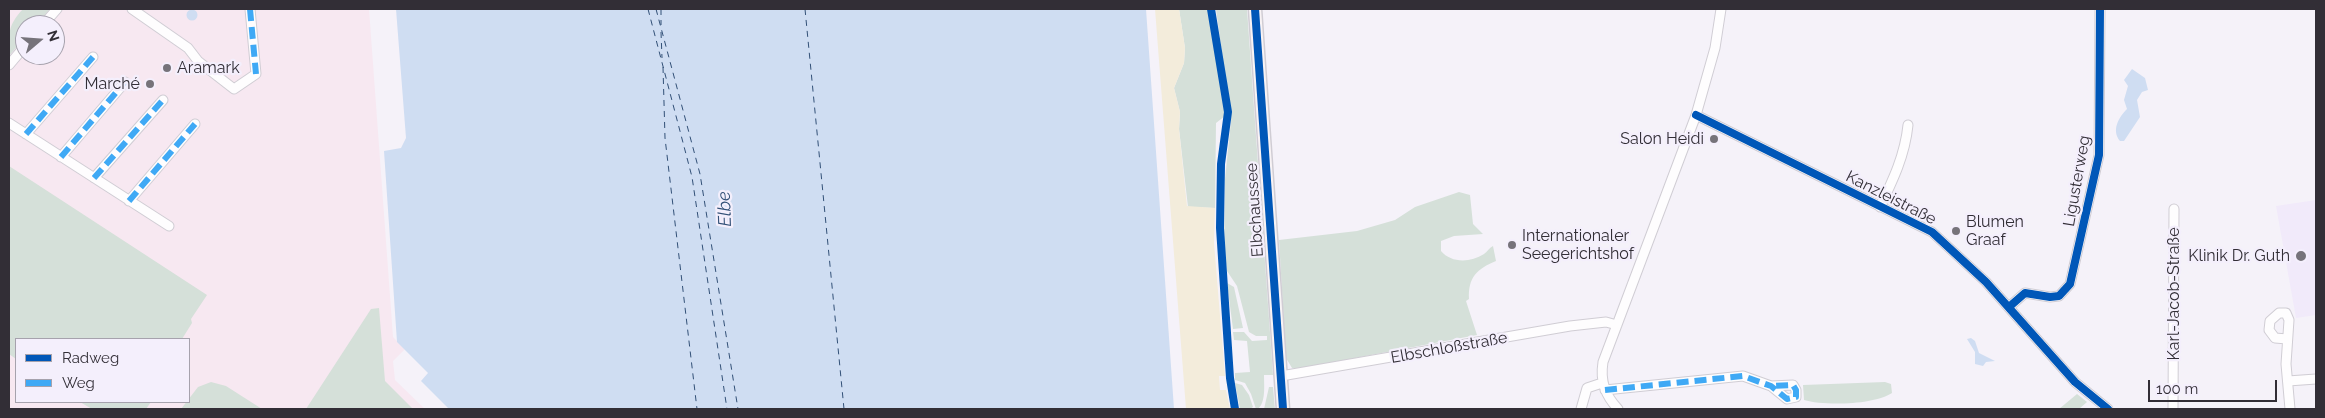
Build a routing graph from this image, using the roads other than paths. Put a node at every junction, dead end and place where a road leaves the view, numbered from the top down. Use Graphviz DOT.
graph roads {
  1 [pos="132,9"];
  2 [pos="250,9"];
  3 [pos="1255,9"];
  4 [pos="1721,9"];
  5 [pos="2100,9"];
  6 [pos="93,57"];
  7 [pos="125,82"];
  8 [pos="162,100"];
  9 [pos="1696,115"];
  10 [pos="9,123"];
  11 [pos="195,124"];
  12 [pos="1908,125"];
  13 [pos="26,134"];
  14 [pos="61,157"];
  15 [pos="94,178"];
  16 [pos="129,201"];
  17 [pos="1880,207"];
  18 [pos="2174,209"];
  19 [pos="169,226"];
  20 [pos="2009,307"];
  21 [pos="1617,325"];
  22 [pos="2287,339"];
  23 [pos="1280,376"];
  24 [pos="2316,379"];
  25 [pos="2288,381"];
  26 [pos="1771,386"];
  27 [pos="1604,387"];
  28 [pos="1283,409"];
  29 [pos="1581,409"];
  30 [pos="1618,409"];
  31 [pos="2108,409"];
  32 [pos="2173,409"];
  33 [pos="2290,409"];
  1 -- 2 [label="street"];
  3 -- 23 [label="main road, Elbchaussee"];
  4 -- 9 [label="street"];
  5 -- 20 [label="street, Ligusterweg"];
  6 -- 13 [label="street"];
  7 -- 14 [label="street"];
  8 -- 15 [label="street"];
  9 -- 17 [label="street, Kanzleistraße"];
  9 -- 21 [label="street"];
  10 -- 13 [label="street"];
  11 -- 16 [label="street"];
  12 -- 17 [label="street"];
  13 -- 14 [label="street"];
  14 -- 15 [label="street"];
  15 -- 16 [label="street"];
  16 -- 19 [label="street"];
  17 -- 20 [label="street, Kanzleistraße"];
  18 -- 32 [label="street, Karl-Jacob-Straße"];
  20 -- 31 [label="street, Kanzleistraße"];
  21 -- 23 [label="street, Elbschloßstraße"];
  21 -- 27 [label="street"];
  22 -- 25 [label="street"];
  23 -- 28 [label="main road, Elbchaussee"];
  24 -- 25 [label="street"];
  25 -- 33 [label="street"];
  26 -- 27 [label="street"];
  27 -- 29 [label="street"];
  27 -- 30 [label="street"];
}
